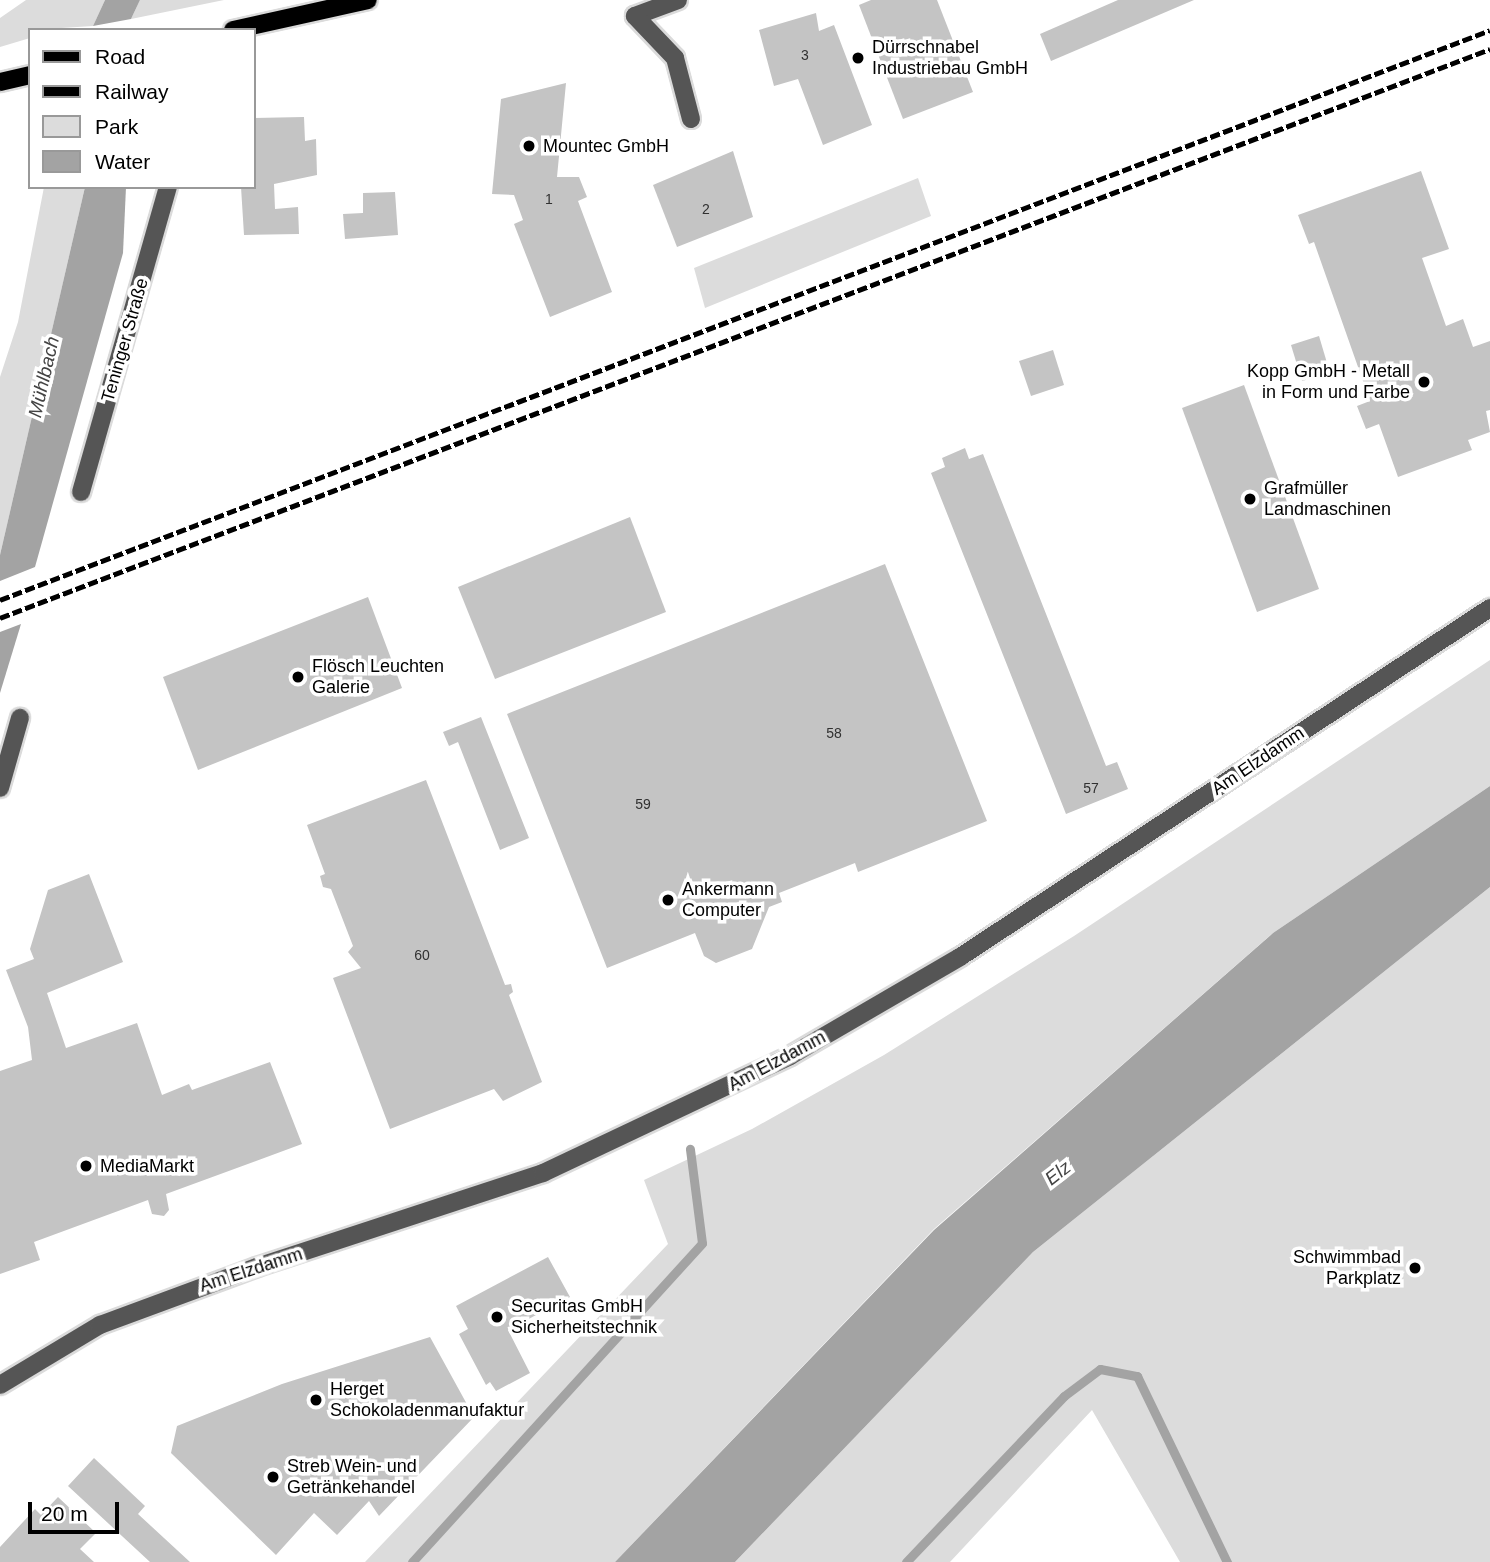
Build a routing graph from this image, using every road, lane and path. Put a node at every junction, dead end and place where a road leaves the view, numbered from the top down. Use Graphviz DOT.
graph roads {
  1 [pos="368,0"];
  2 [pos="678,0"];
  3 [pos="242,28"];
  4 [pos="28,75"];
  5 [pos="0,82"];
  6 [pos="691,119"];
  7 [pos="167,189"];
  8 [pos="80,492"];
  9 [pos="1490,608"];
  10 [pos="20,718"];
  11 [pos="0,788"];
  12 [pos="0,1385"];
  1 -- 3 [label="main road"];
  2 -- 6 [label="street"];
  4 -- 5 [label="main road"];
  7 -- 8 [label="street, Teninger Straße"];
  9 -- 12 [label="street, Am Elzdamm"];
  10 -- 11 [label="street"];
}
